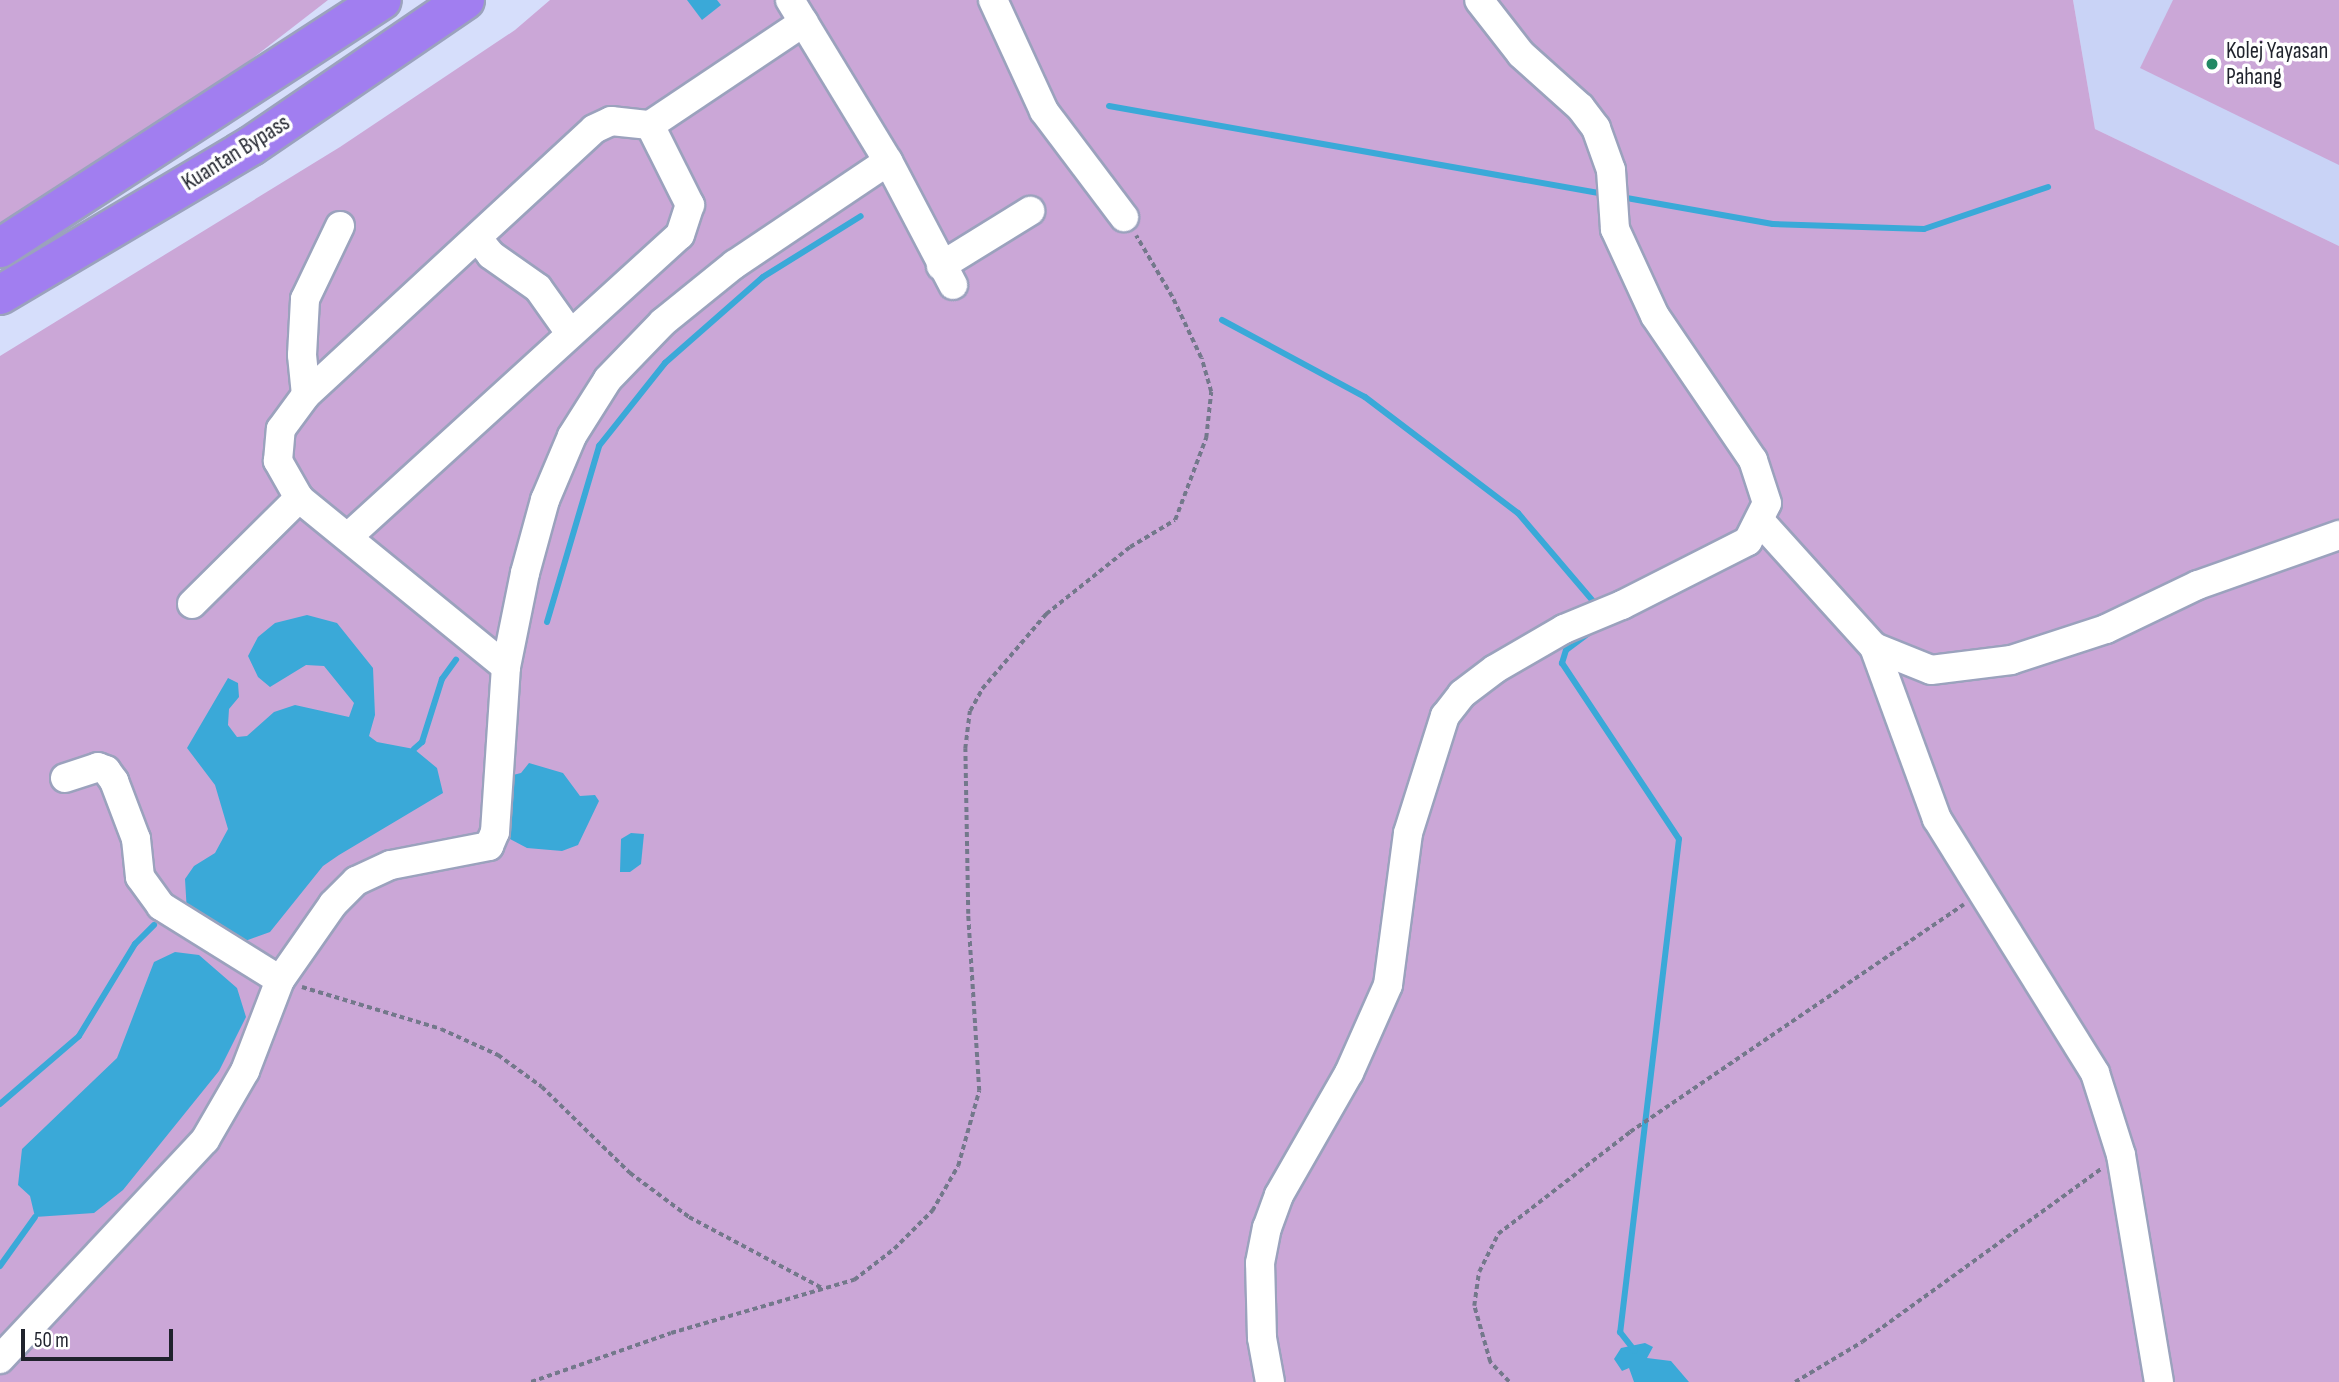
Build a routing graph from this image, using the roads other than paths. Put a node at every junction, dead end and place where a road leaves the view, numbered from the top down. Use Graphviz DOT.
graph roads {
  1 [pos="382,0"];
  2 [pos="465,0"];
  3 [pos="993,0"];
  4 [pos="1479,0"];
  5 [pos="797,11"];
  6 [pos="650,125"];
  7 [pos="888,161"];
  8 [pos="1030,211"];
  9 [pos="1124,216"];
  10 [pos="340,226"];
  11 [pos="479,240"];
  12 [pos="0,247"];
  13 [pos="0,295"];
  14 [pos="570,333"];
  15 [pos="306,395"];
  16 [pos="299,498"];
  17 [pos="1761,522"];
  18 [pos="2339,535"];
  19 [pos="349,536"];
  20 [pos="192,604"];
  21 [pos="1874,648"];
  22 [pos="506,667"];
  23 [pos="65,778"];
  24 [pos="280,980"];
  25 [pos="0,1359"];
  26 [pos="1270,1382"];
  27 [pos="2159,1382"];
  1 -- 12 [label="highway, Kuantan Bypass"];
  2 -- 13 [label="highway, Kuantan Bypass"];
  3 -- 9 [label="street"];
  4 -- 17 [label="street"];
  5 -- 6 [label="street"];
  5 -- 7 [label="street"];
  6 -- 11 [label="street"];
  6 -- 14 [label="street"];
  7 -- 8 [label="street"];
  7 -- 22 [label="street"];
  10 -- 15 [label="street"];
  11 -- 14 [label="street"];
  11 -- 15 [label="street"];
  14 -- 19 [label="street"];
  15 -- 16 [label="street"];
  16 -- 19 [label="street"];
  16 -- 20 [label="street"];
  17 -- 21 [label="street"];
  17 -- 26 [label="street"];
  18 -- 21 [label="street"];
  19 -- 22 [label="street"];
  21 -- 27 [label="street"];
  22 -- 24 [label="street"];
  23 -- 24 [label="street"];
  24 -- 25 [label="street"];
}
